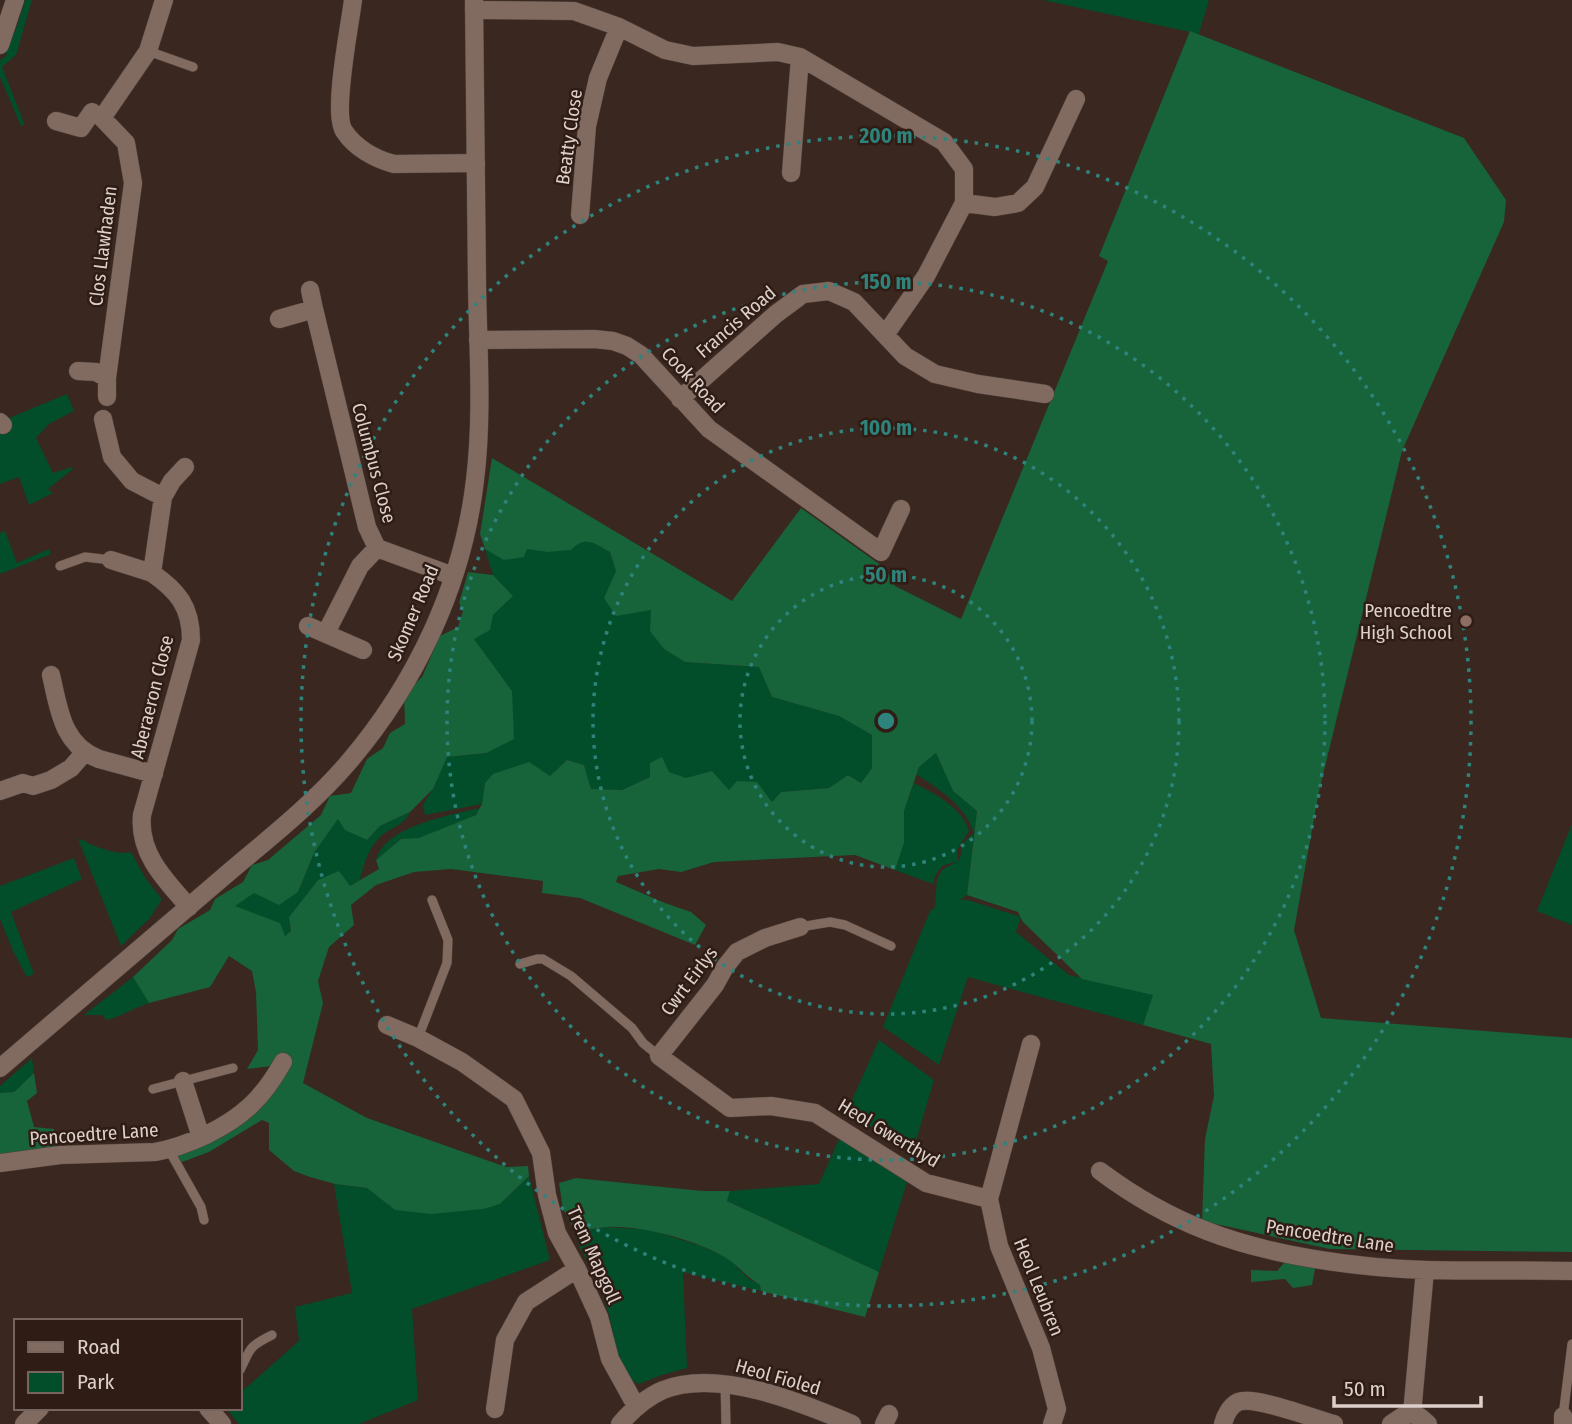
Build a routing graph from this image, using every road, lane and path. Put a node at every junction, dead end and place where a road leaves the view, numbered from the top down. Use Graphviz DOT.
graph roads {
  1 [pos="15,0"];
  2 [pos="164,0"];
  3 [pos="353,0"];
  4 [pos="474,5"];
  5 [pos="619,27"];
  6 [pos="0,45"];
  7 [pos="148,51"];
  8 [pos="800,57"];
  9 [pos="193,67"];
  10 [pos="1076,99"];
  11 [pos="91,111"];
  12 [pos="56,121"];
  13 [pos="476,163"];
  14 [pos="791,173"];
  15 [pos="964,203"];
  16 [pos="580,215"];
  17 [pos="310,290"];
  18 [pos="314,309"];
  19 [pos="279,319"];
  20 [pos="885,335"];
  21 [pos="478,340"];
  22 [pos="78,371"];
  23 [pos="107,378"];
  24 [pos="1045,394"];
  25 [pos="107,397"];
  26 [pos="680,399"];
  27 [pos="103,419"];
  28 [pos="185,467"];
  29 [pos="163,498"];
  30 [pos="901,509"];
  31 [pos="377,548"];
  32 [pos="111,560"];
  33 [pos="60,566"];
  34 [pos="152,573"];
  35 [pos="453,576"];
  36 [pos="308,626"];
  37 [pos="326,633"];
  38 [pos="363,650"];
  39 [pos="51,675"];
  40 [pos="85,752"];
  41 [pos="154,774"];
  42 [pos="0,791"];
  43 [pos="432,900"];
  44 [pos="189,907"];
  45 [pos="800,927"];
  46 [pos="891,946"];
  47 [pos="520,964"];
  48 [pos="387,1025"];
  49 [pos="418,1038"];
  50 [pos="1031,1044"];
  51 [pos="659,1056"];
  52 [pos="283,1062"];
  53 [pos="0,1068"];
  54 [pos="233,1068"];
  55 [pos="183,1081"];
  56 [pos="153,1089"];
  57 [pos="201,1137"];
  58 [pos="169,1150"];
  59 [pos="0,1163"];
  60 [pos="1100,1171"];
  61 [pos="989,1199"];
  62 [pos="204,1220"];
  63 [pos="577,1269"];
  64 [pos="1425,1270"];
  65 [pos="1572,1270"];
  66 [pos="272,1335"];
  67 [pos="1572,1344"];
  68 [pos="242,1364"];
  69 [pos="726,1383"];
  70 [pos="636,1406"];
  71 [pos="38,1410"];
  72 [pos="210,1410"];
  73 [pos="495,1413"];
  74 [pos="1412,1414"];
  75 [pos="1563,1420"];
  76 [pos="24,1424"];
  77 [pos="222,1424"];
  78 [pos="620,1424"];
  79 [pos="726,1424"];
  80 [pos="852,1424"];
  81 [pos="1052,1424"];
  82 [pos="1223,1424"];
  83 [pos="1334,1424"];
  84 [pos="1391,1424"];
  85 [pos="1429,1424"];
  1 -- 6 [label="street"];
  2 -- 7 [label="street"];
  3 -- 13 [label="street"];
  4 -- 5 [label="street"];
  4 -- 13 [label="street, Skomer Road"];
  5 -- 8 [label="street"];
  5 -- 16 [label="street, Beatty Close"];
  7 -- 9 [label="lane"];
  7 -- 11 [label="street"];
  8 -- 14 [label="street"];
  8 -- 15 [label="street"];
  10 -- 15 [label="street"];
  11 -- 12 [label="street"];
  11 -- 23 [label="street, Clos Llawhaden"];
  13 -- 21 [label="street, Skomer Road"];
  15 -- 20 [label="street"];
  17 -- 18 [label="street, Columbus Close"];
  18 -- 19 [label="street"];
  18 -- 31 [label="street, Columbus Close"];
  20 -- 24 [label="street, Francis Road"];
  20 -- 26 [label="street, Francis Road"];
  21 -- 26 [label="street, Cook Road"];
  21 -- 35 [label="street, Skomer Road"];
  22 -- 23 [label="street"];
  23 -- 25 [label="street, Clos Llawhaden"];
  26 -- 30 [label="street, Cook Road"];
  27 -- 29 [label="street"];
  28 -- 29 [label="street"];
  29 -- 34 [label="street"];
  31 -- 35 [label="street, Columbus Close"];
  31 -- 37 [label="street"];
  32 -- 33 [label="lane"];
  32 -- 34 [label="street"];
  34 -- 41 [label="street, Aberaeron Close"];
  35 -- 44 [label="street, Skomer Road"];
  36 -- 37 [label="street"];
  37 -- 38 [label="street"];
  39 -- 40 [label="street"];
  40 -- 41 [label="street"];
  40 -- 42 [label="street"];
  41 -- 44 [label="street, Aberaeron Close"];
  43 -- 49 [label="lane"];
  44 -- 53 [label="street, Skomer Road"];
  45 -- 46 [label="lane"];
  45 -- 51 [label="street, Cwrt Eirlys"];
  47 -- 51 [label="lane"];
  48 -- 49 [label="street, Trem Mapgoll"];
  49 -- 63 [label="street, Trem Mapgoll"];
  50 -- 61 [label="street, Heol Leubren"];
  51 -- 61 [label="street, Heol Gwerthyd"];
  52 -- 57 [label="street, Pencoedtre Lane"];
  54 -- 55 [label="lane"];
  55 -- 56 [label="lane"];
  55 -- 57 [label="street"];
  57 -- 58 [label="street, Pencoedtre Lane"];
  58 -- 59 [label="street, Pencoedtre Lane"];
  58 -- 62 [label="lane"];
  60 -- 64 [label="street, Pencoedtre Lane"];
  61 -- 81 [label="street, Heol Leubren"];
  63 -- 70 [label="street, Trem Mapgoll"];
  63 -- 73 [label="street"];
  64 -- 65 [label="street, Pencoedtre Lane"];
  64 -- 74 [label="street"];
  66 -- 68 [label="lane"];
  67 -- 75 [label="lane"];
  69 -- 70 [label="street, Heol Fioled"];
  69 -- 79 [label="lane"];
  69 -- 80 [label="street, Heol Fioled"];
  70 -- 78 [label="street, Heol Fioled"];
  71 -- 76 [label="street"];
  72 -- 77 [label="street"];
  74 -- 84 [label="street"];
  74 -- 85 [label="street"];
  82 -- 83 [label="street"];
}
